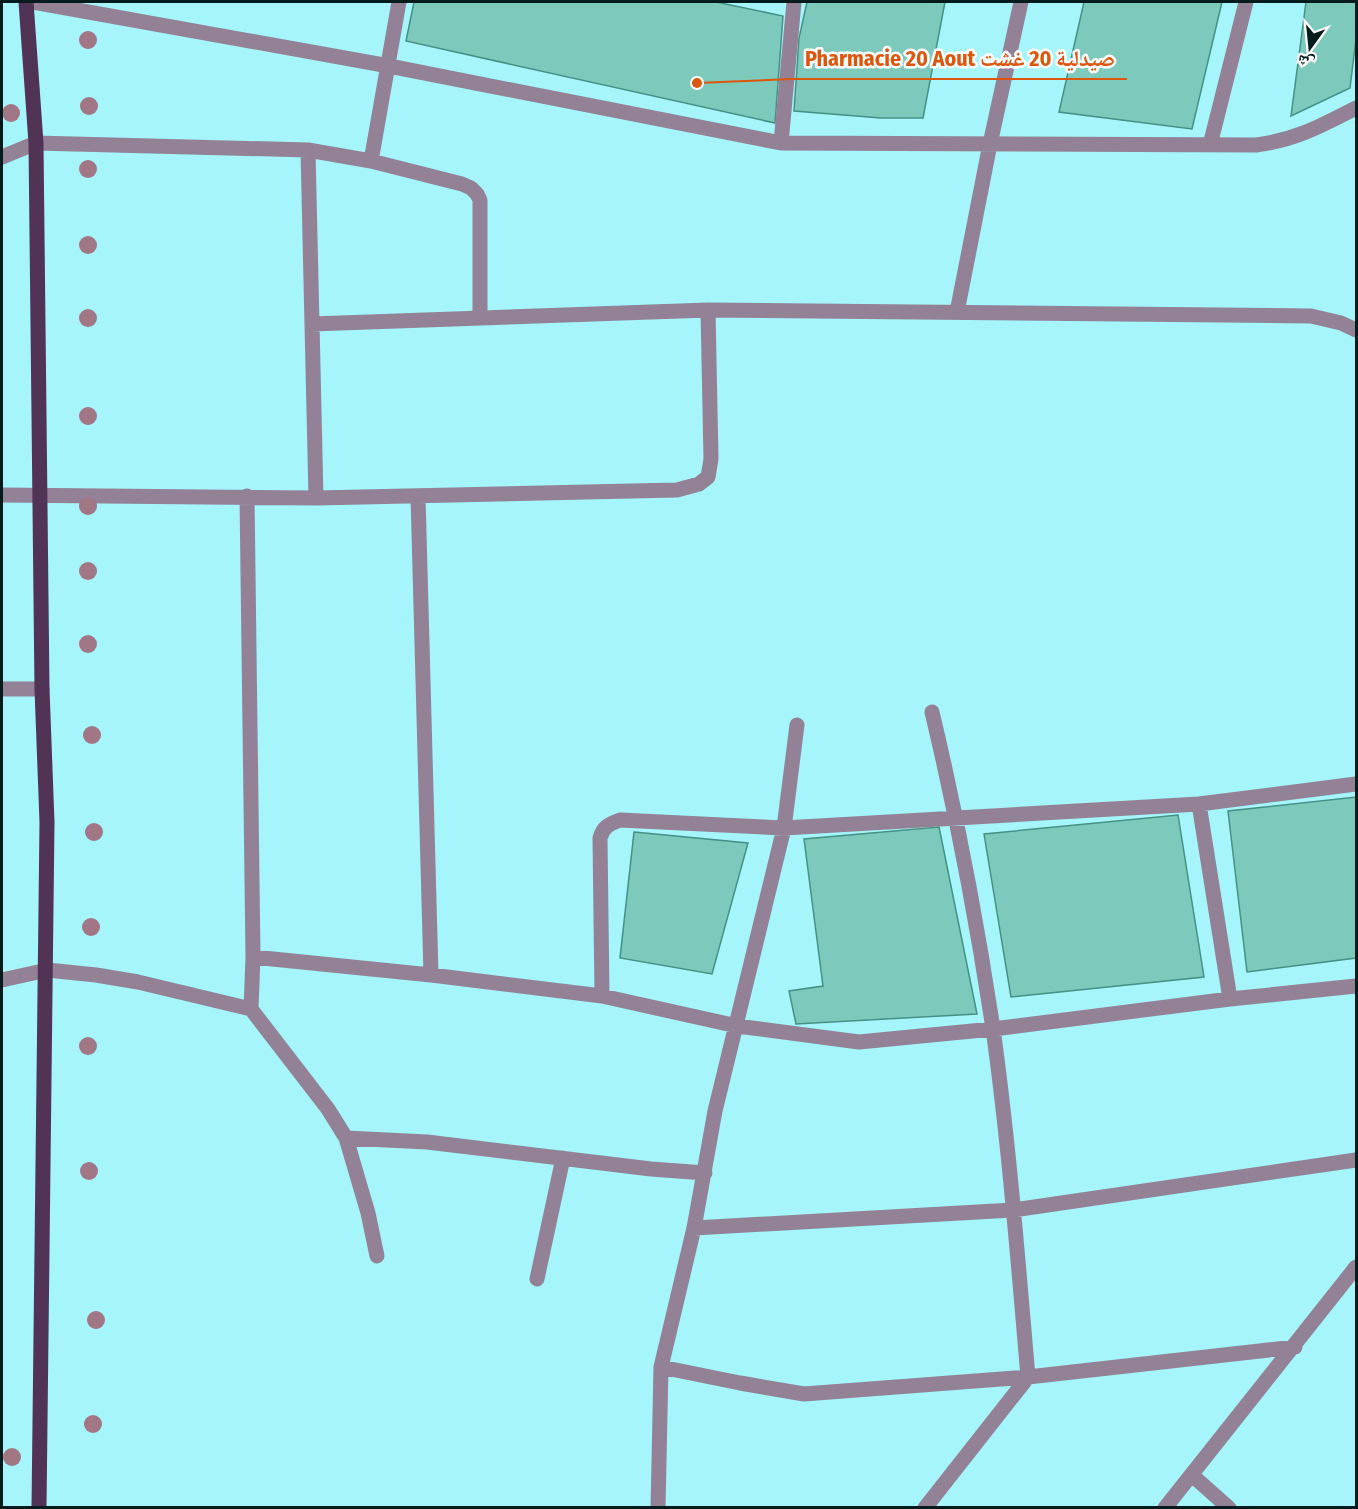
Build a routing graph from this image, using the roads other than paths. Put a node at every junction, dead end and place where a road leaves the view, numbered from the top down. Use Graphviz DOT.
graph roads {
  1 [pos="26,2"];
  2 [pos="33,2"];
  3 [pos="399,2"];
  4 [pos="794,2"];
  5 [pos="1022,2"];
  6 [pos="1246,2"];
  7 [pos="389,66"];
  8 [pos="1356,108"];
  9 [pos="36,143"];
  10 [pos="781,143"];
  11 [pos="990,144"];
  12 [pos="1210,145"];
  13 [pos="308,150"];
  14 [pos="2,157"];
  15 [pos="371,160"];
  16 [pos="708,310"];
  17 [pos="957,312"];
  18 [pos="480,318"];
  19 [pos="312,324"];
  20 [pos="1356,330"];
  21 [pos="2,495"];
  22 [pos="40,495"];
  23 [pos="247,496"];
  24 [pos="418,496"];
  25 [pos="316,498"];
  26 [pos="2,689"];
  27 [pos="42,689"];
  28 [pos="932,712"];
  29 [pos="797,725"];
  30 [pos="1356,784"];
  31 [pos="1198,804"];
  32 [pos="957,819"];
  33 [pos="784,828"];
  34 [pos="253,957"];
  35 [pos="47,970"];
  36 [pos="431,975"];
  37 [pos="2,980"];
  38 [pos="1356,986"];
  39 [pos="602,996"];
  40 [pos="1230,999"];
  41 [pos="251,1009"];
  42 [pos="737,1026"];
  43 [pos="993,1029"];
  44 [pos="346,1138"];
  45 [pos="563,1158"];
  46 [pos="1356,1160"];
  47 [pos="705,1173"];
  48 [pos="1013,1210"];
  49 [pos="694,1228"];
  50 [pos="377,1256"];
  51 [pos="1356,1267"];
  52 [pos="537,1279"];
  53 [pos="1295,1347"];
  54 [pos="661,1367"];
  55 [pos="1028,1377"];
  56 [pos="1192,1475"];
  57 [pos="39,1508"];
  58 [pos="658,1508"];
  59 [pos="925,1508"];
  60 [pos="1165,1508"];
  61 [pos="1229,1508"];
  1 -- 9 [label="main road"];
  2 -- 7 [label="street"];
  3 -- 7 [label="street"];
  4 -- 10 [label="street"];
  5 -- 11 [label="street"];
  6 -- 12 [label="street"];
  7 -- 10 [label="street"];
  7 -- 15 [label="street"];
  8 -- 12 [label="street"];
  9 -- 13 [label="street"];
  9 -- 14 [label="street"];
  9 -- 22 [label="main road"];
  10 -- 11 [label="street"];
  11 -- 12 [label="street"];
  11 -- 17 [label="street"];
  13 -- 15 [label="street"];
  13 -- 19 [label="street"];
  15 -- 18 [label="street"];
  16 -- 17 [label="street"];
  16 -- 18 [label="street"];
  16 -- 24 [label="street"];
  17 -- 20 [label="street"];
  18 -- 19 [label="street"];
  19 -- 25 [label="street"];
  21 -- 22 [label="street"];
  22 -- 23 [label="street"];
  22 -- 27 [label="main road"];
  23 -- 25 [label="street"];
  23 -- 34 [label="street"];
  24 -- 25 [label="street"];
  24 -- 36 [label="street"];
  26 -- 27 [label="street"];
  27 -- 35 [label="main road"];
  28 -- 32 [label="street"];
  29 -- 33 [label="street"];
  30 -- 31 [label="street"];
  31 -- 32 [label="street"];
  31 -- 40 [label="street"];
  32 -- 33 [label="street"];
  32 -- 43 [label="street"];
  33 -- 39 [label="street"];
  33 -- 42 [label="street"];
  34 -- 36 [label="street"];
  34 -- 41 [label="street"];
  35 -- 37 [label="street"];
  35 -- 41 [label="street"];
  35 -- 57 [label="main road"];
  36 -- 39 [label="street"];
  38 -- 40 [label="street"];
  39 -- 42 [label="street"];
  40 -- 43 [label="street"];
  41 -- 44 [label="street"];
  42 -- 43 [label="street"];
  42 -- 47 [label="street"];
  43 -- 48 [label="street"];
  44 -- 45 [label="street"];
  44 -- 50 [label="street"];
  45 -- 47 [label="street"];
  45 -- 52 [label="street"];
  46 -- 48 [label="street"];
  47 -- 49 [label="street"];
  48 -- 49 [label="street"];
  48 -- 55 [label="street"];
  49 -- 54 [label="street"];
  51 -- 53 [label="street"];
  53 -- 55 [label="street"];
  53 -- 56 [label="street"];
  54 -- 55 [label="street"];
  54 -- 58 [label="street"];
  55 -- 59 [label="street"];
  56 -- 60 [label="street"];
  56 -- 61 [label="street"];
}
